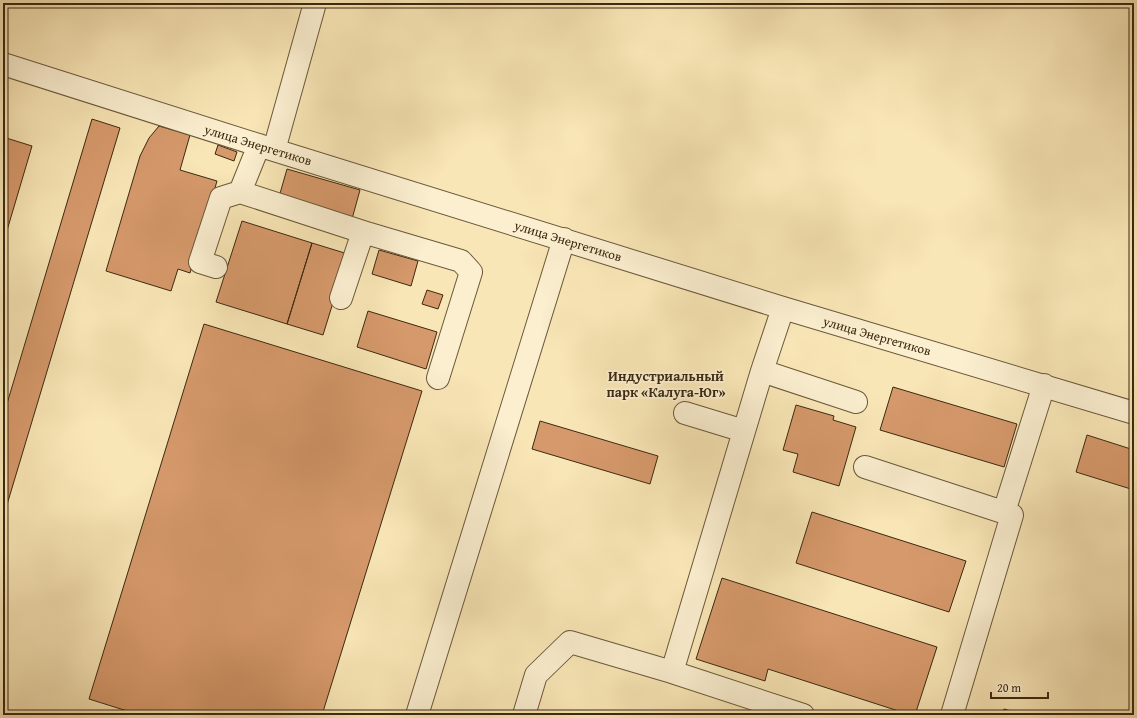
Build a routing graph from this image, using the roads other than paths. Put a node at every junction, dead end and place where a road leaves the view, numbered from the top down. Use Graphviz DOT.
graph roads {
  1 [pos="315,3"];
  2 [pos="3,64"];
  3 [pos="267,147"];
  4 [pos="240,192"];
  5 [pos="363,232"];
  6 [pos="564,240"];
  7 [pos="216,267"];
  8 [pos="341,298"];
  9 [pos="783,308"];
  10 [pos="762,371"];
  11 [pos="438,378"];
  12 [pos="1044,385"];
  13 [pos="856,402"];
  14 [pos="685,413"];
  15 [pos="1134,413"];
  16 [pos="744,431"];
  17 [pos="866,467"];
  18 [pos="1004,512"];
  19 [pos="672,672"];
  20 [pos="797,714"];
  21 [pos="417,715"];
  22 [pos="524,715"];
  23 [pos="952,715"];
  1 -- 3 [label="street"];
  2 -- 3 [label="street, улица Энергетиков"];
  3 -- 4 [label="street"];
  3 -- 6 [label="street, улица Энергетиков"];
  4 -- 5 [label="street"];
  4 -- 7 [label="street"];
  5 -- 8 [label="street"];
  5 -- 11 [label="street"];
  6 -- 9 [label="street, улица Энергетиков"];
  6 -- 21 [label="street"];
  9 -- 10 [label="street"];
  9 -- 12 [label="street, улица Энергетиков"];
  10 -- 13 [label="street"];
  10 -- 16 [label="street"];
  12 -- 15 [label="street, улица Энергетиков"];
  12 -- 18 [label="street"];
  14 -- 16 [label="street"];
  16 -- 19 [label="street"];
  17 -- 18 [label="street"];
  18 -- 23 [label="street"];
  19 -- 20 [label="street"];
  19 -- 22 [label="street"];
}
